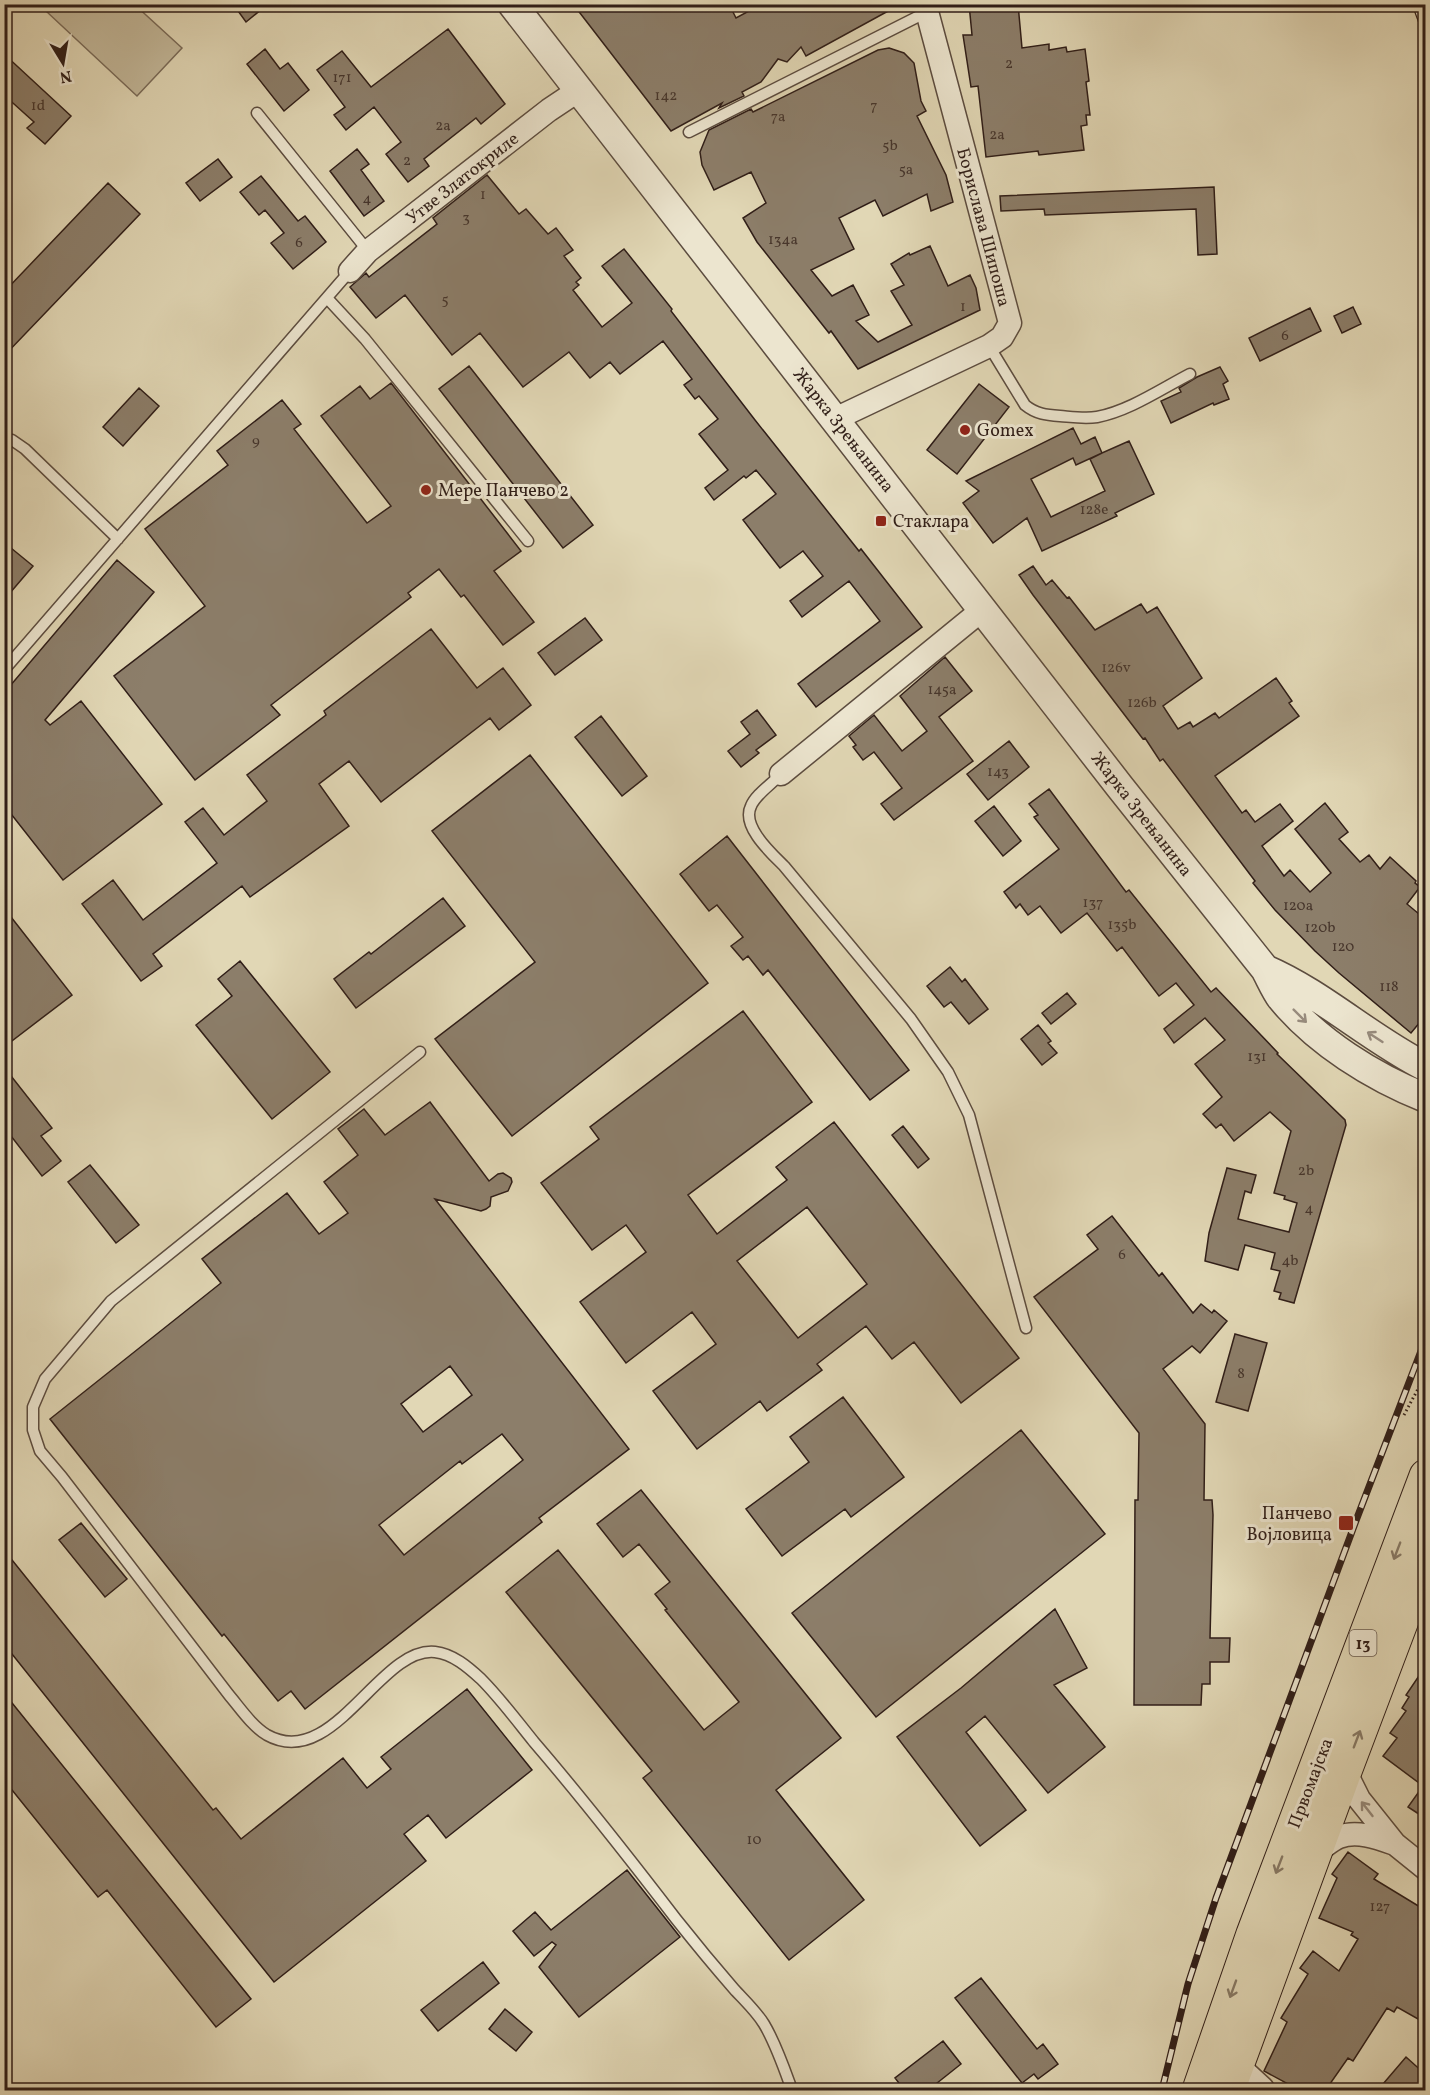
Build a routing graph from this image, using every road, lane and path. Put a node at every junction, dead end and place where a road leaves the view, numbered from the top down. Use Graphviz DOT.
graph roads {
  1 [pos="512,4"];
  2 [pos="926,8"];
  3 [pos="579,90"];
  4 [pos="257,113"];
  5 [pos="689,132"];
  6 [pos="368,251"];
  7 [pos="350,271"];
  8 [pos="327,298"];
  9 [pos="989,346"];
  10 [pos="1190,374"];
  11 [pos="835,419"];
  12 [pos="4,438"];
  13 [pos="118,539"];
  14 [pos="528,541"];
  15 [pos="982,610"];
  16 [pos="4,670"];
  17 [pos="781,774"];
  18 [pos="1266,969"];
  19 [pos="420,1052"];
  20 [pos="1425,1067"];
  21 [pos="1425,1098"];
  22 [pos="1026,1328"];
  23 [pos="1425,1374"];
  24 [pos="1404,1415"];
  25 [pos="1425,1476"];
  26 [pos="1425,1557"];
  27 [pos="1345,1771"];
  28 [pos="1395,1844"];
  29 [pos="1316,1853"];
  30 [pos="1425,1869"];
  31 [pos="1218,2076"];
  32 [pos="792,2091"];
  33 [pos="1260,2091"];
  1 -- 3 [label="street, Жарка Зрењанина"];
  2 -- 5 [label="lane"];
  2 -- 9 [label="street, Борислава Шипоша"];
  3 -- 6 [label="street, Утве Златокриле"];
  3 -- 11 [label="street, Жарка Зрењанина"];
  4 -- 6 [label="lane"];
  6 -- 7 [label="street, Утве Златокриле"];
  7 -- 8 [label="lane"];
  8 -- 13 [label="lane"];
  8 -- 14 [label="lane"];
  9 -- 10 [label="lane"];
  9 -- 11 [label="street, Борислава Шипоша"];
  11 -- 15 [label="street, Жарка Зрењанина"];
  12 -- 13 [label="lane"];
  13 -- 16 [label="lane"];
  15 -- 17 [label="street"];
  15 -- 18 [label="street, Жарка Зрењанина"];
  17 -- 22 [label="lane"];
  20 -- 18 [label="street, Жарка Зрењанина, one-way"];
  18 -- 21 [label="street, Жарка Зрењанина, one-way"];
  19 -- 32 [label="lane"];
  23 -- 24 [label="path"];
  25 -- 31 [label="main road, Првомајска / 13, one-way"];
  27 -- 26 [label="main road, Првомајска / 13, one-way"];
  28 -- 27 [label="street, one-way"];
  27 -- 29 [label="main road, Првомајска / 13"];
  28 -- 29 [label="street"];
  28 -- 30 [label="street"];
  29 -- 31 [label="main road, Првомајска / 13"];
  31 -- 33 [label="street"];
}
